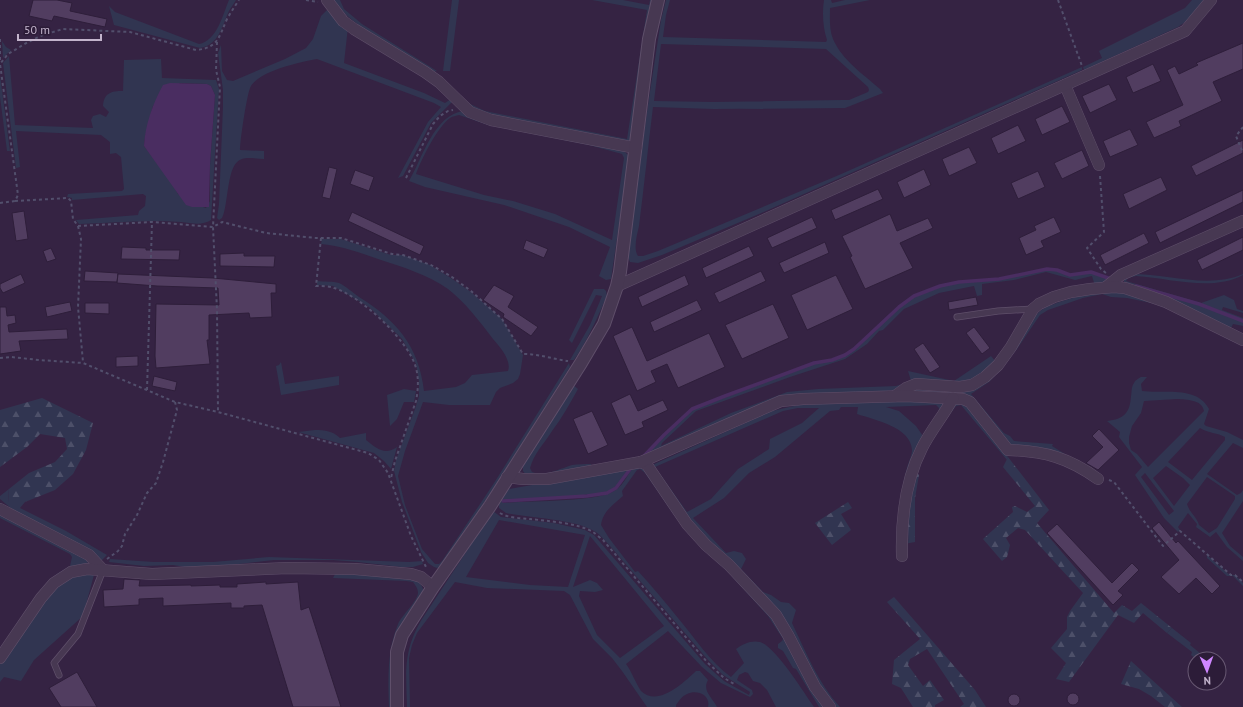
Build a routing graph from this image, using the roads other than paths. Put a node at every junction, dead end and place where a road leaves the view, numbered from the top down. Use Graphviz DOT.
graph roads {
  1 [pos="327,0"];
  2 [pos="658,0"];
  3 [pos="1211,0"];
  4 [pos="1065,84"];
  5 [pos="636,148"];
  6 [pos="1099,165"];
  7 [pos="1243,221"];
  8 [pos="617,286"];
  9 [pos="1106,287"];
  10 [pos="1033,309"];
  11 [pos="957,317"];
  12 [pos="1243,340"];
  13 [pos="895,396"];
  14 [pos="953,398"];
  15 [pos="641,462"];
  16 [pos="507,477"];
  17 [pos="1098,479"];
  18 [pos="0,509"];
  19 [pos="902,556"];
  20 [pos="103,570"];
  21 [pos="433,587"];
  22 [pos="0,658"];
  23 [pos="59,675"];
  24 [pos="397,707"];
  25 [pos="830,707"];
  1 -- 5 [label="street"];
  2 -- 5 [label="street"];
  3 -- 4 [label="street"];
  4 -- 6 [label="street"];
  4 -- 8 [label="street"];
  5 -- 8 [label="street"];
  7 -- 9 [label="street"];
  8 -- 16 [label="street"];
  9 -- 10 [label="street"];
  9 -- 12 [label="street"];
  10 -- 11 [label="lane"];
  10 -- 13 [label="street"];
  13 -- 14 [label="street"];
  13 -- 15 [label="street"];
  14 -- 17 [label="street"];
  14 -- 19 [label="street"];
  15 -- 16 [label="street"];
  15 -- 25 [label="street"];
  16 -- 21 [label="street"];
  18 -- 20 [label="street"];
  20 -- 21 [label="street"];
  20 -- 22 [label="street"];
  20 -- 23 [label="lane"];
  21 -- 24 [label="street"];
}
